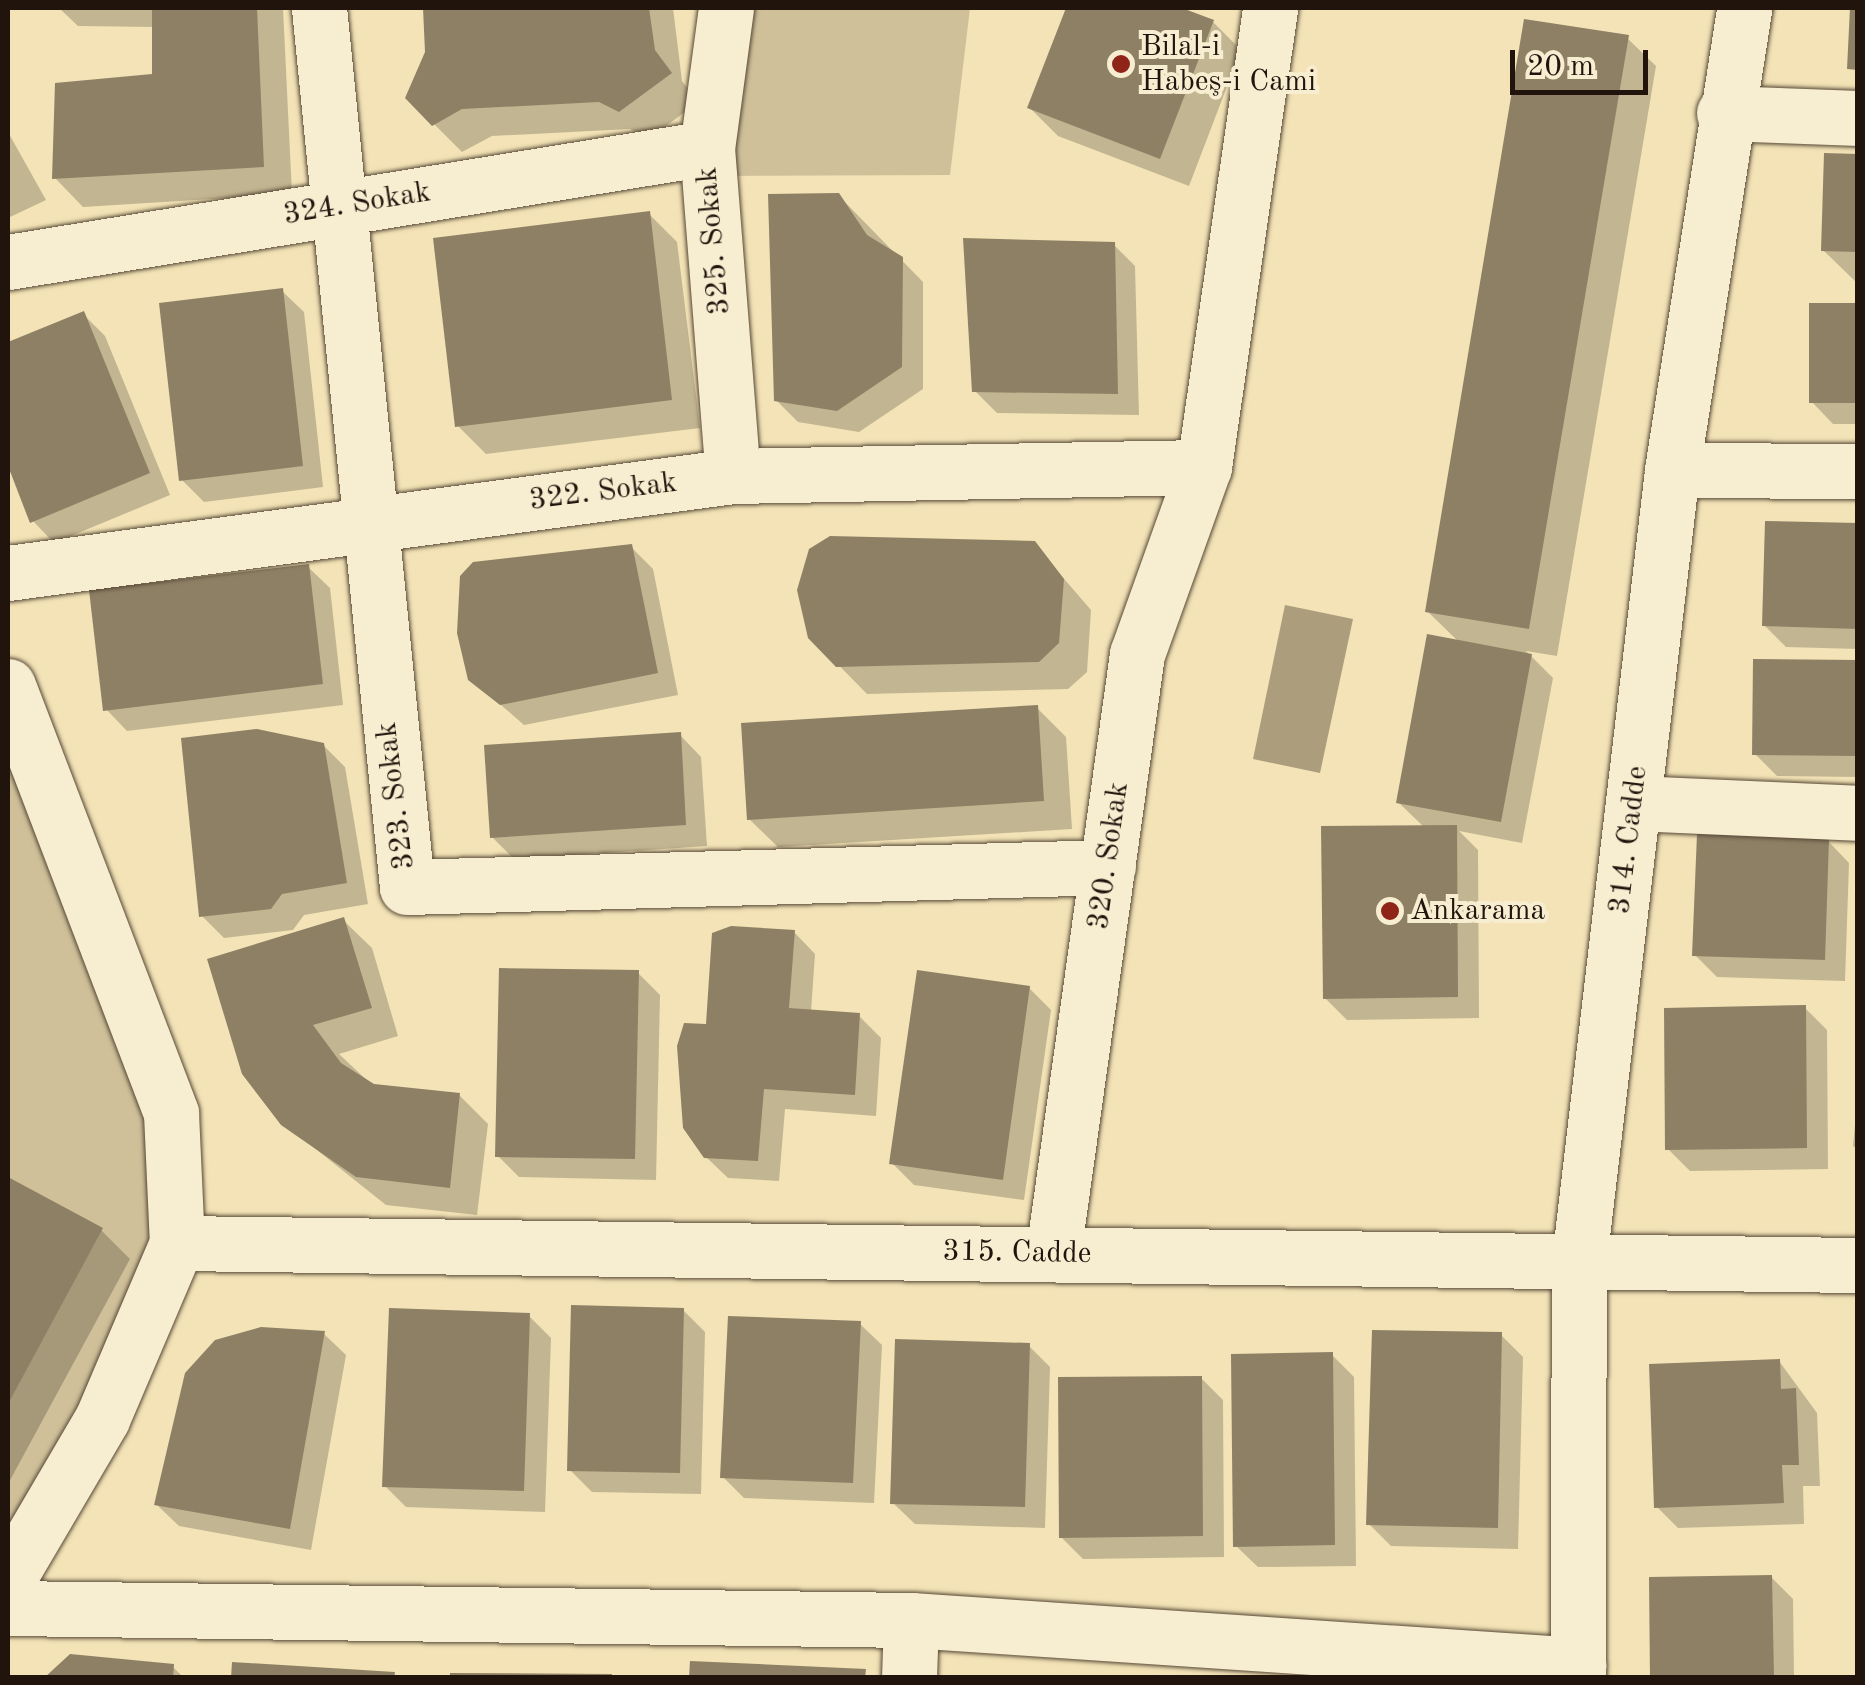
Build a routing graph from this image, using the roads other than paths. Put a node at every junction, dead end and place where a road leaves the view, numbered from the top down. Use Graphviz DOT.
graph roads {
  1 [pos="319,8"];
  2 [pos="726,8"];
  3 [pos="1270,8"];
  4 [pos="1744,8"];
  5 [pos="1724,113"];
  6 [pos="1858,118"];
  7 [pos="707,148"];
  8 [pos="338,207"];
  9 [pos="8,262"];
  10 [pos="1204,467"];
  11 [pos="1672,470"];
  12 [pos="1858,471"];
  13 [pos="733,476"];
  14 [pos="365,521"];
  15 [pos="8,574"];
  16 [pos="8,686"];
  17 [pos="1634,803"];
  18 [pos="1858,813"];
  19 [pos="1108,867"];
  20 [pos="177,1243"];
  21 [pos="1053,1254"];
  22 [pos="1580,1261"];
  23 [pos="1858,1264"];
  24 [pos="8,1580"];
  25 [pos="8,1608"];
  26 [pos="911,1620"];
  27 [pos="1578,1671"];
  28 [pos="909,1678"];
  1 -- 8 [label="street, 323. Sokak"];
  2 -- 7 [label="street, 325. Sokak"];
  3 -- 10 [label="street, 320. Sokak"];
  4 -- 5 [label="street, 314. Cadde"];
  5 -- 6 [label="street"];
  5 -- 11 [label="street, 314. Cadde"];
  7 -- 8 [label="street, 324. Sokak"];
  7 -- 13 [label="street, 325. Sokak"];
  8 -- 9 [label="street, 324. Sokak"];
  8 -- 14 [label="street, 323. Sokak"];
  10 -- 13 [label="street, 322. Sokak"];
  10 -- 19 [label="street, 320. Sokak"];
  11 -- 12 [label="street"];
  11 -- 17 [label="street, 314. Cadde"];
  13 -- 14 [label="street, 322. Sokak"];
  14 -- 15 [label="street, 322. Sokak"];
  14 -- 19 [label="street, 323. Sokak"];
  16 -- 20 [label="street"];
  17 -- 18 [label="street"];
  17 -- 22 [label="street, 314. Cadde"];
  19 -- 21 [label="street, 320. Sokak"];
  20 -- 21 [label="street, 315. Cadde"];
  20 -- 24 [label="street"];
  21 -- 22 [label="street, 315. Cadde"];
  22 -- 23 [label="street, 315. Cadde"];
  22 -- 27 [label="street, 314. Cadde"];
  25 -- 26 [label="street"];
  26 -- 27 [label="street"];
  26 -- 28 [label="street"];
}
